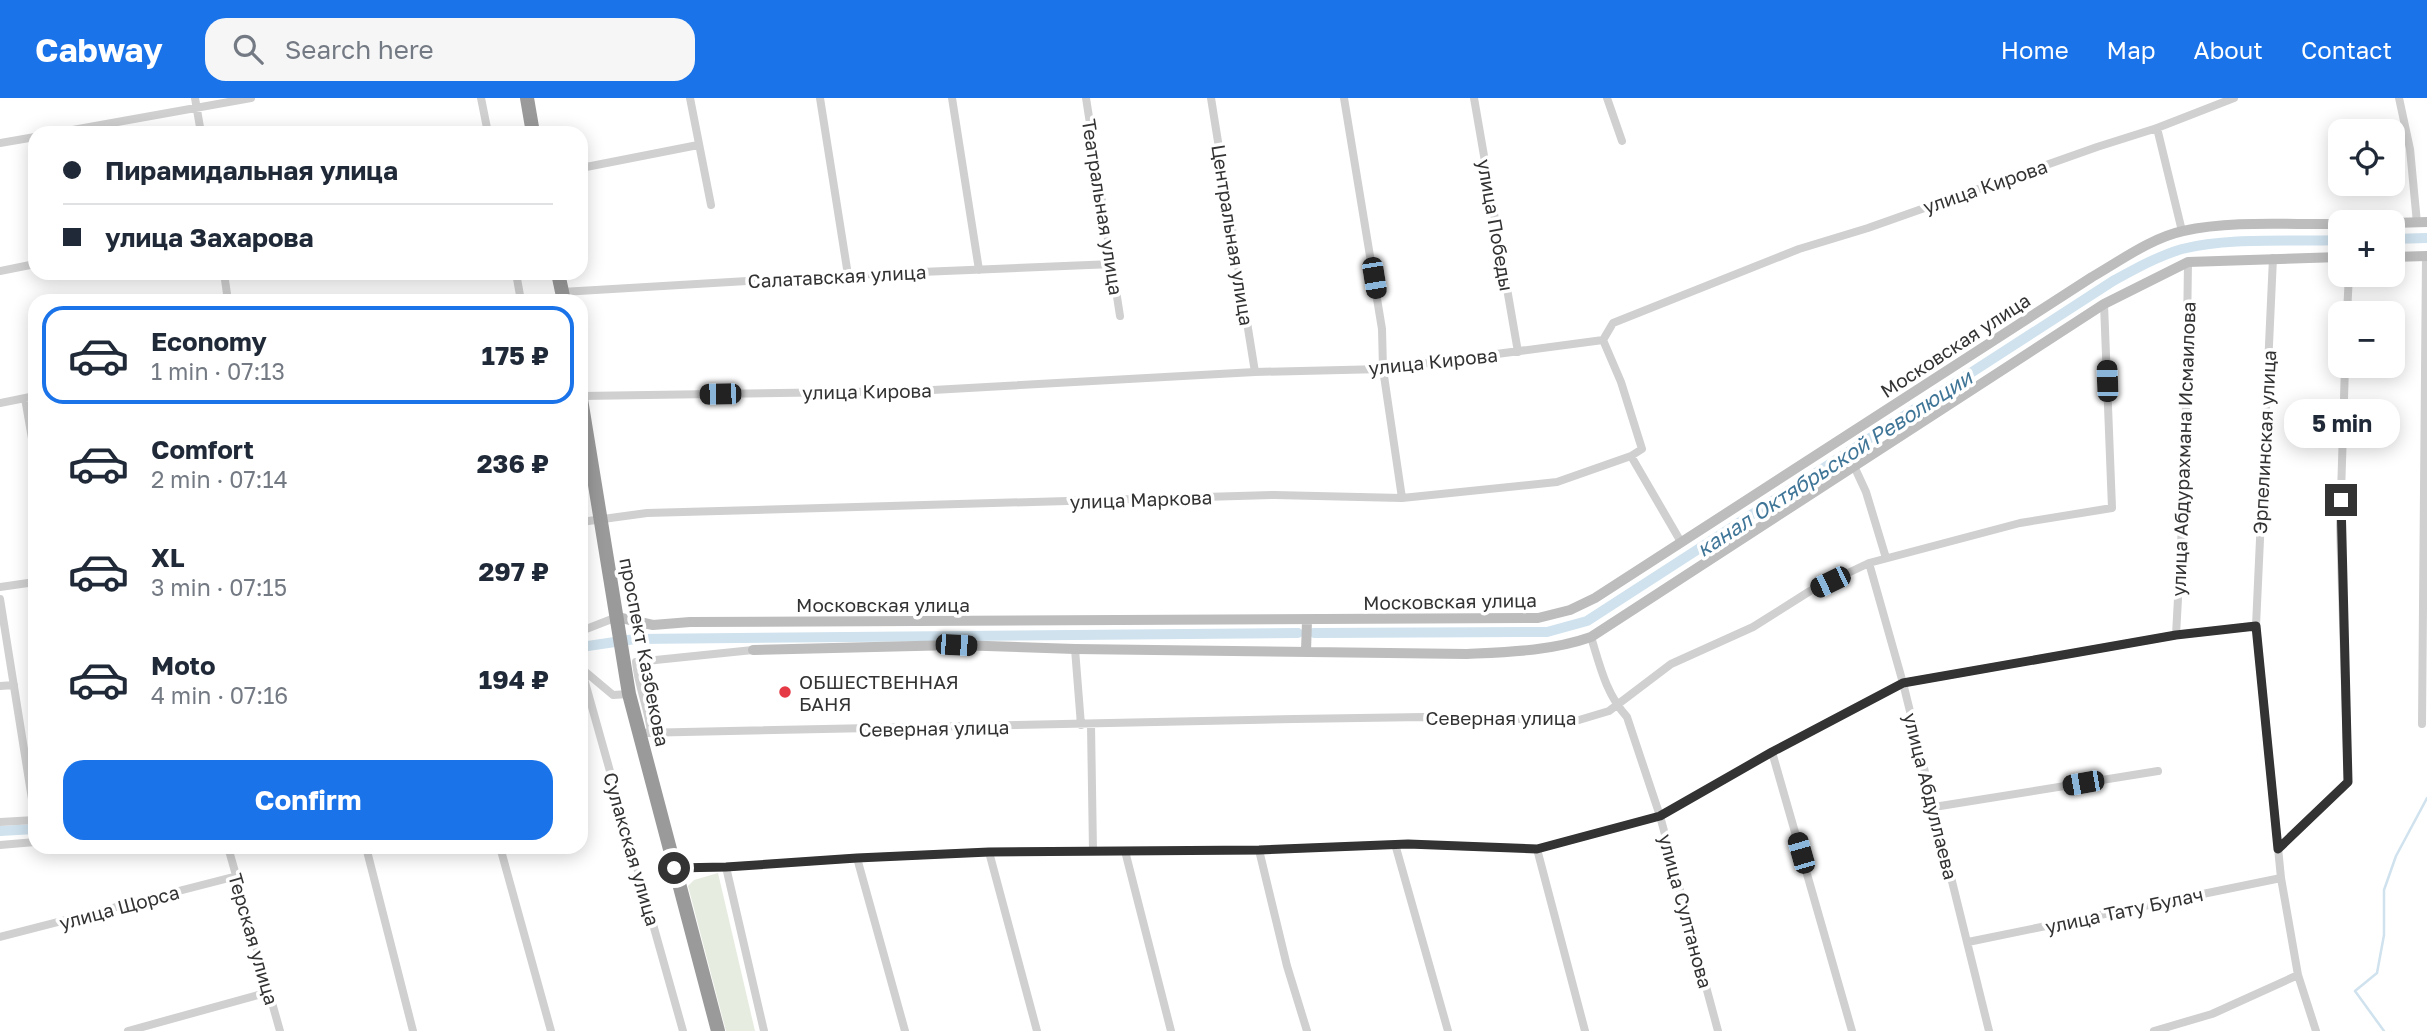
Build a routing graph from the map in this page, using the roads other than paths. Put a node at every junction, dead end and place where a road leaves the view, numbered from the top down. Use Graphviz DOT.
graph roads {
  1 [pos="251,98"];
  2 [pos="481,98"];
  3 [pos="520,98"];
  4 [pos="527,98"];
  5 [pos="690,98"];
  6 [pos="820,98"];
  7 [pos="952,98"];
  8 [pos="1086,98"];
  9 [pos="1211,98"];
  10 [pos="1344,98"];
  11 [pos="1474,98"];
  12 [pos="1607,98"];
  13 [pos="2235,98"];
  14 [pos="2399,98"];
  15 [pos="196,103"];
  16 [pos="89,126"];
  17 [pos="200,126"];
  18 [pos="487,126"];
  19 [pos="525,126"];
  20 [pos="532,126"];
  21 [pos="2157,128"];
  22 [pos="28,138"];
  23 [pos="1622,141"];
  24 [pos="0,143"];
  25 [pos="698,145"];
  26 [pos="588,167"];
  27 [pos="711,205"];
  28 [pos="2422,223"];
  29 [pos="2328,224"];
  30 [pos="2182,231"];
  31 [pos="2427,256"];
  32 [pos="2328,257"];
  33 [pos="2405,257"];
  34 [pos="2273,258"];
  35 [pos="2188,262"];
  36 [pos="1113,264"];
  37 [pos="28,265"];
  38 [pos="979,270"];
  39 [pos="0,271"];
  40 [pos="848,275"];
  41 [pos="588,296"];
  42 [pos="2104,304"];
  43 [pos="1120,316"];
  44 [pos="1603,340"];
  45 [pos="1518,352"];
  46 [pos="1383,369"];
  47 [pos="1255,372"];
  48 [pos="2346,378"];
  49 [pos="28,397"];
  50 [pos="25,398"];
  51 [pos="588,398"];
  52 [pos="0,402"];
  53 [pos="28,415"];
  54 [pos="1630,456"];
  55 [pos="1854,466"];
  56 [pos="588,476"];
  57 [pos="588,494"];
  58 [pos="1402,498"];
  59 [pos="592,520"];
  60 [pos="1681,542"];
  61 [pos="1886,558"];
  62 [pos="1869,563"];
  63 [pos="28,583"];
  64 [pos="0,587"];
  65 [pos="0,599"];
  66 [pos="1307,621"];
  67 [pos="615,625"];
  68 [pos="2256,626"];
  69 [pos="588,630"];
  70 [pos="2176,635"];
  71 [pos="1591,637"];
  72 [pos="1075,649"];
  73 [pos="753,650"];
  74 [pos="1306,651"];
  75 [pos="588,674"];
  76 [pos="1903,683"];
  77 [pos="14,685"];
  78 [pos="0,686"];
  79 [pos="588,693"];
  80 [pos="626,694"];
  81 [pos="1616,705"];
  82 [pos="2422,724"];
  83 [pos="1081,725"];
  84 [pos="1091,725"];
  85 [pos="645,733"];
  86 [pos="1772,752"];
  87 [pos="2158,771"];
  88 [pos="28,774"];
  89 [pos="1934,807"];
  90 [pos="1660,816"];
  91 [pos="28,820"];
  92 [pos="0,822"];
  93 [pos="28,843"];
  94 [pos="1395,844"];
  95 [pos="0,845"];
  96 [pos="1537,849"];
  97 [pos="2278,849"];
  98 [pos="1259,850"];
  99 [pos="1093,851"];
  100 [pos="1125,851"];
  101 [pos="989,852"];
  102 [pos="230,854"];
  103 [pos="368,854"];
  104 [pos="502,854"];
  105 [pos="857,858"];
  106 [pos="726,867"];
  107 [pos="671,868"];
  108 [pos="237,876"];
  109 [pos="2281,878"];
  110 [pos="0,937"];
  111 [pos="1968,942"];
  112 [pos="2298,975"];
  113 [pos="269,992"];
  114 [pos="146,1028"];
  115 [pos="128,1031"];
  116 [pos="280,1031"];
  117 [pos="413,1031"];
  118 [pos="551,1031"];
  119 [pos="683,1031"];
  120 [pos="711,1031"];
  121 [pos="718,1031"];
  122 [pos="764,1031"];
  123 [pos="905,1031"];
  124 [pos="1037,1031"];
  125 [pos="1171,1031"];
  126 [pos="1307,1031"];
  127 [pos="1448,1031"];
  128 [pos="1585,1031"];
  129 [pos="1718,1031"];
  130 [pos="1852,1031"];
  131 [pos="1989,1031"];
  132 [pos="2154,1031"];
  133 [pos="2316,1031"];
  1 -- 15 [label="street"];
  2 -- 18 [label="street"];
  3 -- 19 [label="highway"];
  4 -- 20 [label="highway"];
  5 -- 25 [label="street"];
  6 -- 40 [label="street"];
  7 -- 38 [label="street"];
  8 -- 36 [label="street, Театральная улица"];
  9 -- 47 [label="street, Центральная улица"];
  10 -- 46 [label="street"];
  11 -- 45 [label="street, улица Победы"];
  12 -- 23 [label="street"];
  13 -- 21 [label="street, улица Кирова"];
  14 -- 28 [label="street"];
  15 -- 16 [label="street"];
  15 -- 17 [label="street"];
  21 -- 30 [label="street"];
  21 -- 44 [label="street, улица Кирова"];
  22 -- 24 [label="street"];
  25 -- 26 [label="street"];
  25 -- 27 [label="street"];
  29 -- 30 [label="main road, Московская улица"];
  30 -- 60 [label="main road, Московская улица"];
  31 -- 33 [label="main road"];
  31 -- 82 [label="street"];
  32 -- 34 [label="main road"];
  34 -- 35 [label="main road"];
  34 -- 68 [label="street, Эрпелинская улица"];
  35 -- 42 [label="main road"];
  35 -- 70 [label="street, улица Абдурахмана Исмаилова"];
  36 -- 38 [label="street, Салатавская улица"];
  36 -- 43 [label="street, Театральная улица"];
  37 -- 39 [label="street"];
  38 -- 40 [label="street, Салатавская улица"];
  40 -- 41 [label="street, Салатавская улица"];
  42 -- 55 [label="main road"];
  42 -- 61 [label="street, Северная улица"];
  44 -- 45 [label="street, улица Кирова"];
  44 -- 54 [label="street"];
  45 -- 46 [label="street, улица Кирова"];
  46 -- 47 [label="street, улица Кирова"];
  46 -- 58 [label="street"];
  47 -- 51 [label="street, улица Кирова"];
  48 -- 97 [label="street"];
  49 -- 50 [label="street"];
  50 -- 52 [label="street"];
  50 -- 53 [label="street"];
  54 -- 58 [label="street, улица Маркова"];
  54 -- 60 [label="street"];
  55 -- 61 [label="street"];
  55 -- 71 [label="main road"];
  56 -- 59 [label="highway, проспект Казбекова"];
  57 -- 59 [label="highway, проспект Казбекова"];
  58 -- 59 [label="street, улица Маркова"];
  59 -- 67 [label="highway, проспект Казбекова"];
  60 -- 66 [label="main road, Московская улица"];
  61 -- 62 [label="street, Северная улица"];
  62 -- 76 [label="street, улица Абдуллаева"];
  62 -- 81 [label="street, Северная улица"];
  63 -- 64 [label="street"];
  65 -- 77 [label="street"];
  66 -- 67 [label="main road, Московская улица"];
  66 -- 74 [label="main road"];
  67 -- 69 [label="street"];
  67 -- 80 [label="highway, проспект Казбекова"];
  68 -- 70 [label="street"];
  68 -- 97 [label="street, Эрпелинская улица"];
  70 -- 76 [label="street"];
  71 -- 74 [label="main road"];
  71 -- 81 [label="street, улица Султанова"];
  72 -- 73 [label="main road"];
  72 -- 74 [label="main road"];
  72 -- 83 [label="street"];
  73 -- 85 [label="street"];
  75 -- 80 [label="street"];
  76 -- 86 [label="street"];
  76 -- 89 [label="street, улица Абдуллаева"];
  77 -- 78 [label="street"];
  77 -- 88 [label="street"];
  79 -- 119 [label="street, Сулакская улица"];
  80 -- 85 [label="highway, проспект Казбекова"];
  80 -- 107 [label="highway, проспект Казбекова"];
  81 -- 84 [label="street, Северная улица"];
  81 -- 90 [label="street, улица Султанова"];
  83 -- 84 [label="street, Северная улица"];
  83 -- 85 [label="street, Северная улица"];
  84 -- 99 [label="street"];
  85 -- 107 [label="highway, проспект Казбекова"];
  86 -- 90 [label="street"];
  86 -- 130 [label="street"];
  87 -- 89 [label="street"];
  89 -- 111 [label="street, улица Абдуллаева"];
  90 -- 96 [label="street"];
  90 -- 129 [label="street, улица Султанова"];
  91 -- 92 [label="street"];
  93 -- 95 [label="street"];
  94 -- 96 [label="street"];
  94 -- 98 [label="street"];
  94 -- 127 [label="street"];
  96 -- 128 [label="street"];
  97 -- 109 [label="street, Эрпелинская улица"];
  98 -- 100 [label="street"];
  98 -- 126 [label="street"];
  99 -- 100 [label="street"];
  99 -- 101 [label="street"];
  100 -- 125 [label="street"];
  101 -- 105 [label="street"];
  101 -- 124 [label="street"];
  102 -- 108 [label="street, Терская улица"];
  103 -- 117 [label="street"];
  104 -- 118 [label="street"];
  105 -- 106 [label="street"];
  105 -- 123 [label="street"];
  106 -- 107 [label="street"];
  106 -- 122 [label="street"];
  107 -- 120 [label="highway, проспект Казбекова"];
  107 -- 121 [label="highway, проспект Казбекова"];
  108 -- 110 [label="street, улица Щорса"];
  108 -- 113 [label="street, Терская улица"];
  109 -- 111 [label="street, улица Тату Булач"];
  109 -- 112 [label="street, Эрпелинская улица"];
  111 -- 131 [label="street, улица Абдуллаева"];
  112 -- 132 [label="street"];
  112 -- 133 [label="street, Эрпелинская улица"];
  113 -- 114 [label="street"];
  113 -- 116 [label="street, Терская улица"];
  114 -- 115 [label="street"];
}
